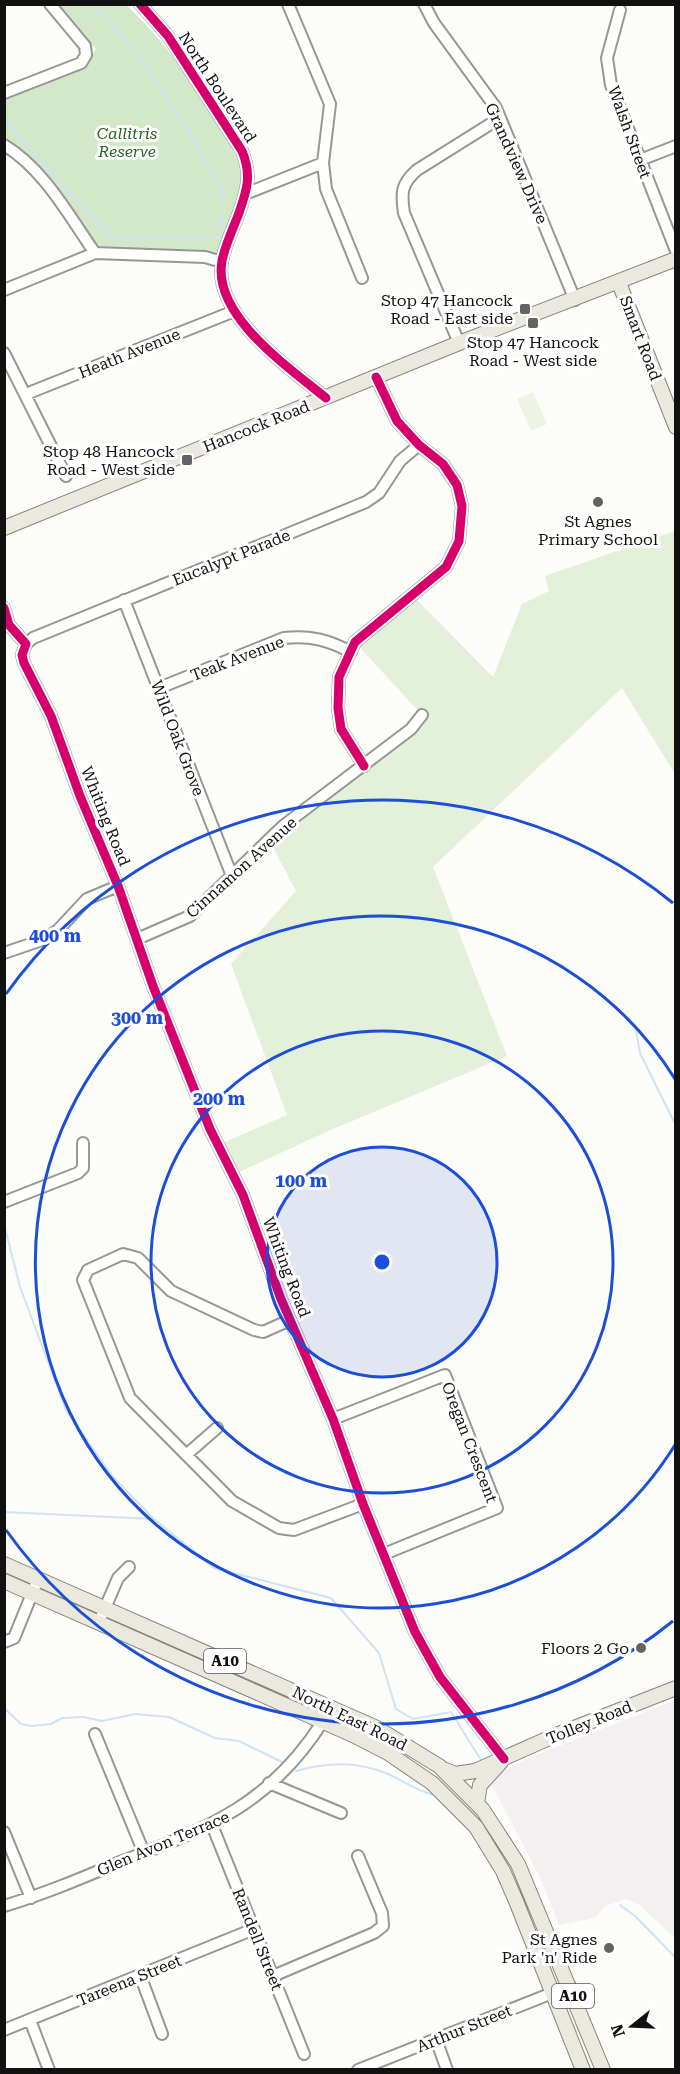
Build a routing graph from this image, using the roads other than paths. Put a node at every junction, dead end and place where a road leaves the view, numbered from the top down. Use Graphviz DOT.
graph roads {
  1 [pos="50,4"];
  2 [pos="288,4"];
  3 [pos="424,4"];
  4 [pos="146,6"];
  5 [pos="620,10"];
  6 [pos="4,93"];
  7 [pos="501,118"];
  8 [pos="4,145"];
  9 [pos="675,146"];
  10 [pos="640,160"];
  11 [pos="323,163"];
  12 [pos="246,194"];
  13 [pos="675,251"];
  14 [pos="96,253"];
  15 [pos="675,259"];
  16 [pos="222,262"];
  17 [pos="362,278"];
  18 [pos="619,283"];
  19 [pos="4,290"];
  20 [pos="575,300"];
  21 [pos="232,312"];
  22 [pos="459,343"];
  23 [pos="4,353"];
  24 [pos="376,377"];
  25 [pos="26,394"];
  26 [pos="326,398"];
  27 [pos="675,427"];
  28 [pos="419,445"];
  29 [pos="66,476"];
  30 [pos="4,528"];
  31 [pos="124,600"];
  32 [pos="4,608"];
  33 [pos="26,644"];
  34 [pos="351,652"];
  35 [pos="159,688"];
  36 [pos="422,715"];
  37 [pos="364,766"];
  38 [pos="232,876"];
  39 [pos="118,886"];
  40 [pos="137,939"];
  41 [pos="4,954"];
  42 [pos="83,1143"];
  43 [pos="4,1202"];
  44 [pos="290,1320"];
  45 [pos="333,1419"];
  46 [pos="217,1428"];
  47 [pos="186,1455"];
  48 [pos="363,1504"];
  49 [pos="384,1554"];
  50 [pos="4,1564"];
  51 [pos="129,1567"];
  52 [pos="38,1579"];
  53 [pos="4,1581"];
  54 [pos="33,1594"];
  55 [pos="104,1608"];
  56 [pos="99,1622"];
  57 [pos="4,1642"];
  58 [pos="675,1689"];
  59 [pos="303,1695"];
  60 [pos="346,1714"];
  61 [pos="323,1721"];
  62 [pos="95,1734"];
  63 [pos="499,1764"];
  64 [pos="439,1766"];
  65 [pos="475,1771"];
  66 [pos="269,1783"];
  67 [pos="432,1783"];
  68 [pos="462,1787"];
  69 [pos="477,1803"];
  70 [pos="341,1813"];
  71 [pos="212,1825"];
  72 [pos="4,1832"];
  73 [pos="482,1836"];
  74 [pos="144,1853"];
  75 [pos="358,1857"];
  76 [pos="31,1898"];
  77 [pos="4,1906"];
  78 [pos="254,1929"];
  79 [pos="140,1976"];
  80 [pos="273,1976"];
  81 [pos="570,1986"];
  82 [pos="552,1993"];
  83 [pos="30,2020"];
  84 [pos="4,2030"];
  85 [pos="162,2034"];
  86 [pos="436,2039"];
  87 [pos="304,2054"];
  88 [pos="49,2070"];
  89 [pos="358,2070"];
  90 [pos="447,2070"];
  91 [pos="583,2070"];
  92 [pos="603,2070"];
  1 -- 6 [label="street"];
  2 -- 11 [label="street"];
  3 -- 7 [label="street, Grandview Drive"];
  4 -- 12 [label="street, North Boulevard"];
  5 -- 10 [label="street, Walsh Street"];
  7 -- 20 [label="street, Grandview Drive"];
  7 -- 22 [label="street"];
  8 -- 14 [label="street"];
  9 -- 10 [label="street"];
  10 -- 13 [label="street, Walsh Street"];
  11 -- 12 [label="street"];
  11 -- 17 [label="street"];
  12 -- 16 [label="street, North Boulevard"];
  14 -- 16 [label="street"];
  14 -- 19 [label="street"];
  15 -- 18 [label="main road, Hancock Road"];
  16 -- 21 [label="street, North Boulevard"];
  18 -- 20 [label="main road, Hancock Road"];
  18 -- 27 [label="main road, Smart Road"];
  20 -- 22 [label="main road, Hancock Road"];
  21 -- 25 [label="street, Heath Avenue"];
  21 -- 26 [label="street, North Boulevard"];
  22 -- 24 [label="main road, Hancock Road"];
  23 -- 25 [label="street"];
  24 -- 26 [label="main road, Hancock Road"];
  24 -- 28 [label="street"];
  25 -- 29 [label="street"];
  26 -- 30 [label="main road, Hancock Road"];
  28 -- 31 [label="street, Eucalypt Parade"];
  28 -- 34 [label="street"];
  31 -- 33 [label="street, Eucalypt Parade"];
  31 -- 35 [label="street, Wild Oak Grove"];
  32 -- 33 [label="street"];
  33 -- 39 [label="street, Whiting Road"];
  34 -- 35 [label="street, Teak Avenue"];
  34 -- 37 [label="street"];
  35 -- 38 [label="street, Wild Oak Grove"];
  36 -- 37 [label="street, Cinnamon Avenue"];
  37 -- 38 [label="street, Cinnamon Avenue"];
  38 -- 40 [label="street, Cinnamon Avenue"];
  39 -- 40 [label="street, Whiting Road"];
  39 -- 41 [label="street"];
  40 -- 44 [label="street, Whiting Road"];
  42 -- 43 [label="street"];
  44 -- 45 [label="street, Whiting Road"];
  44 -- 47 [label="street"];
  45 -- 48 [label="street, Whiting Road"];
  45 -- 49 [label="street, Oregan Crescent"];
  46 -- 47 [label="street"];
  47 -- 48 [label="street"];
  48 -- 49 [label="street, Whiting Road"];
  49 -- 63 [label="street, Whiting Road"];
  50 -- 52 [label="main road, North East Road / A10"];
  51 -- 55 [label="street"];
  52 -- 54 [label="street"];
  52 -- 55 [label="main road, North East Road / A10"];
  53 -- 54 [label="main road, North East Road / A10"];
  54 -- 56 [label="main road, North East Road / A10"];
  54 -- 57 [label="street"];
  55 -- 56 [label="street"];
  55 -- 59 [label="main road, North East Road / A10"];
  56 -- 61 [label="main road, North East Road / A10"];
  58 -- 63 [label="main road, Tolley Road"];
  59 -- 60 [label="main road, North East Road / A10"];
  59 -- 61 [label="main road"];
  60 -- 61 [label="main road"];
  60 -- 64 [label="main road, North East Road / A10"];
  61 -- 66 [label="street, Glen Avon Terrace"];
  61 -- 67 [label="main road, North East Road / A10"];
  62 -- 74 [label="street"];
  63 -- 65 [label="main road"];
  63 -- 68 [label="main road"];
  63 -- 69 [label="main road"];
  64 -- 65 [label="main road"];
  64 -- 68 [label="main road, North East Road / A10"];
  65 -- 68 [label="main road"];
  66 -- 70 [label="street"];
  66 -- 71 [label="street, Glen Avon Terrace"];
  67 -- 68 [label="main road"];
  67 -- 73 [label="main road, North East Road / A10"];
  68 -- 69 [label="main road, North East Road / A10"];
  68 -- 73 [label="main road"];
  69 -- 81 [label="main road, North East Road / A10"];
  71 -- 74 [label="street, Glen Avon Terrace"];
  71 -- 78 [label="street, Randell Street"];
  72 -- 76 [label="street"];
  73 -- 82 [label="main road, North East Road / A10"];
  74 -- 76 [label="street, Glen Avon Terrace"];
  75 -- 80 [label="street"];
  76 -- 77 [label="street, Glen Avon Terrace"];
  78 -- 79 [label="street, Tareena Street"];
  78 -- 80 [label="street, Randell Street"];
  79 -- 83 [label="street, Tareena Street"];
  79 -- 85 [label="street"];
  80 -- 87 [label="street, Randell Street"];
  81 -- 82 [label="street, Arthur Street"];
  81 -- 92 [label="main road, North East Road / A10"];
  82 -- 86 [label="street, Arthur Street"];
  82 -- 91 [label="main road, North East Road / A10"];
  83 -- 84 [label="street, Tareena Street"];
  83 -- 88 [label="street"];
  86 -- 89 [label="street, Arthur Street"];
  86 -- 90 [label="street"];
}
